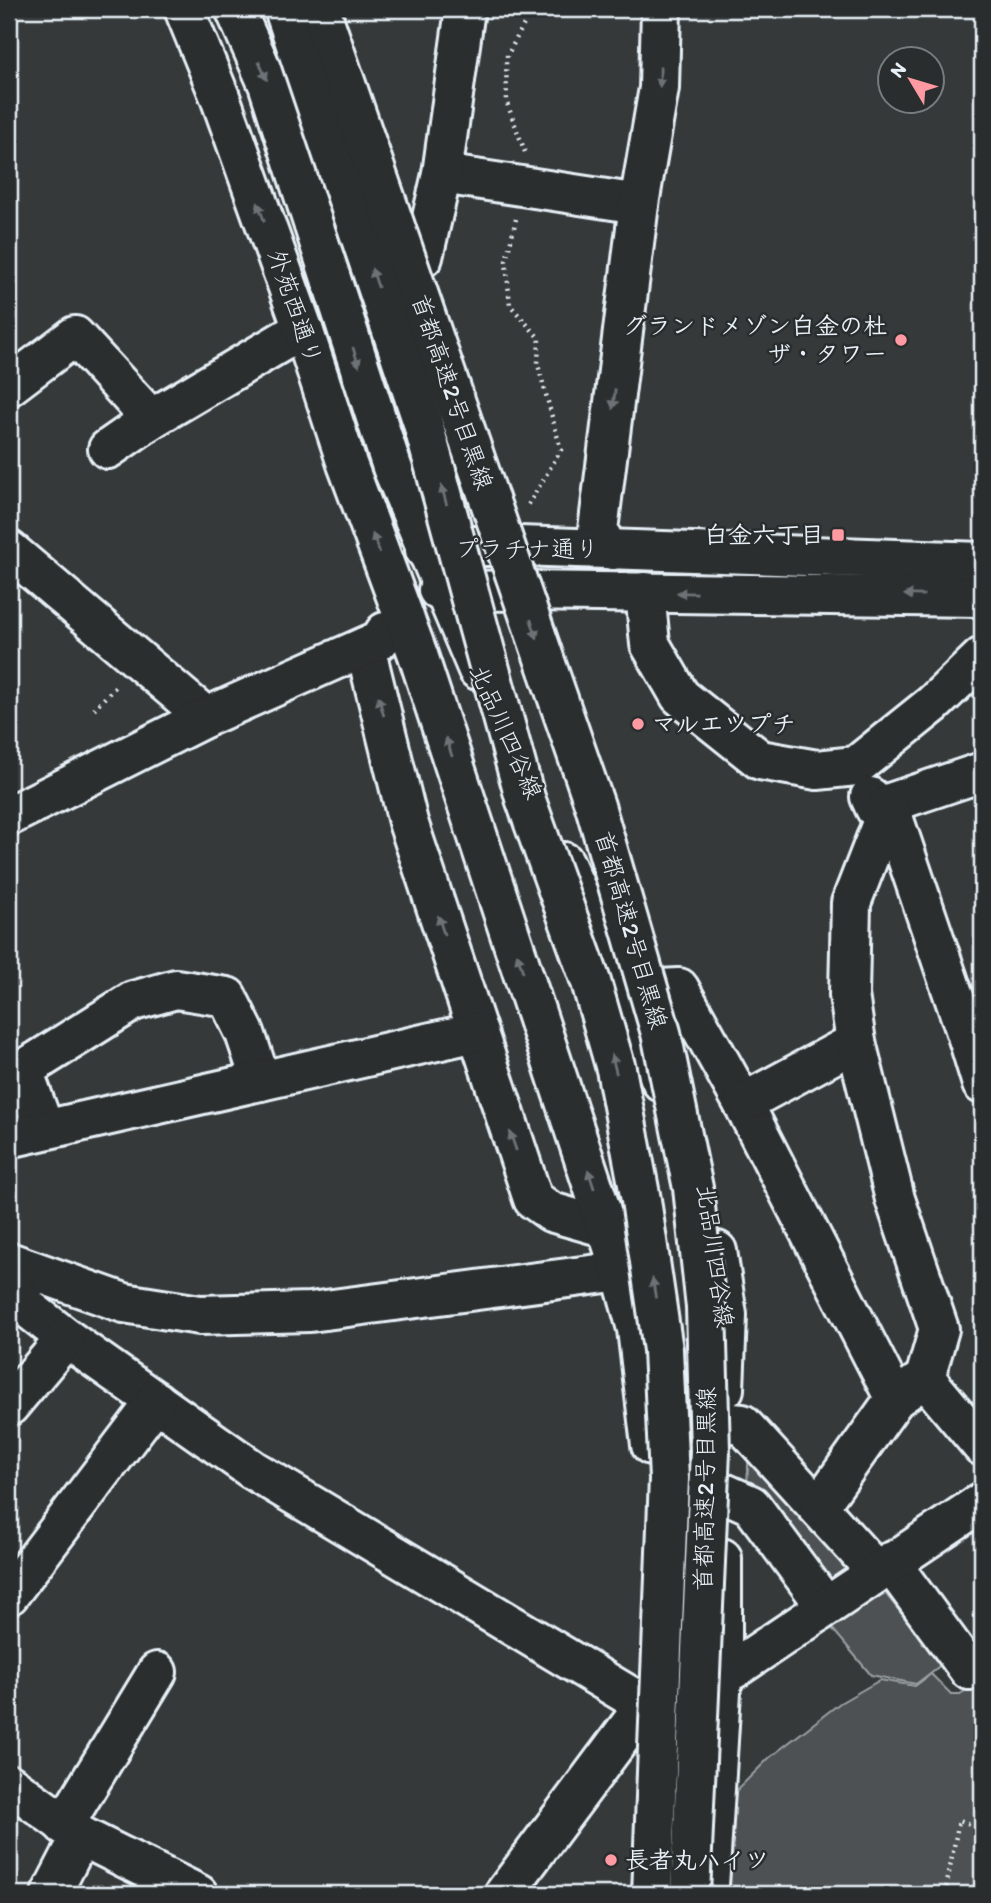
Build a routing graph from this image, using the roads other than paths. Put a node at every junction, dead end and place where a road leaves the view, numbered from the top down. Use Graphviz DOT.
graph roads {
  1 [pos="184,9"];
  2 [pos="235,9"];
  3 [pos="284,9"];
  4 [pos="320,9"];
  5 [pos="339,9"];
  6 [pos="466,9"];
  7 [pos="661,9"];
  8 [pos="442,174"];
  9 [pos="639,204"];
  10 [pos="423,257"];
  11 [pos="303,329"];
  12 [pos="9,386"];
  13 [pos="150,419"];
  14 [pos="108,449"];
  15 [pos="514,527"];
  16 [pos="9,550"];
  17 [pos="425,550"];
  18 [pos="613,550"];
  19 [pos="982,562"];
  20 [pos="442,588"];
  21 [pos="645,592"];
  22 [pos="982,597"];
  23 [pos="401,607"];
  24 [pos="365,647"];
  25 [pos="982,657"];
  26 [pos="206,717"];
  27 [pos="856,766"];
  28 [pos="982,772"];
  29 [pos="889,804"];
  30 [pos="9,816"];
  31 [pos="622,991"];
  32 [pos="476,1032"];
  33 [pos="975,1036"];
  34 [pos="856,1041"];
  35 [pos="261,1081"];
  36 [pos="982,1084"];
  37 [pos="743,1103"];
  38 [pos="27,1133"];
  39 [pos="607,1228"];
  40 [pos="9,1262"];
  41 [pos="621,1271"];
  42 [pos="9,1283"];
  43 [pos="66,1338"];
  44 [pos="910,1389"];
  45 [pos="156,1401"];
  46 [pos="9,1406"];
  47 [pos="723,1422"];
  48 [pos="982,1446"];
  49 [pos="722,1492"];
  50 [pos="982,1502"];
  51 [pos="819,1506"];
  52 [pos="883,1567"];
  53 [pos="9,1595"];
  54 [pos="825,1605"];
  55 [pos="969,1670"];
  56 [pos="157,1672"];
  57 [pos="722,1676"];
  58 [pos="643,1711"];
  59 [pos="9,1784"];
  60 [pos="72,1831"];
  61 [pos="51,1894"];
  62 [pos="198,1894"];
  63 [pos="505,1894"];
  64 [pos="635,1894"];
  65 [pos="652,1894"];
  66 [pos="690,1894"];
  67 [pos="708,1894"];
  11 -- 1 [label="main road, 外苑西通り, one-way"];
  2 -- 17 [label="main road, 外苑西通り, one-way"];
  65 -- 3 [label="main road, 首都高速2号目黒線, one-way, bridge"];
  4 -- 66 [label="main road, 首都高速2号目黒線, one-way, bridge"];
  5 -- 10 [label="main road"];
  6 -- 8 [label="main road"];
  7 -- 9 [label="main road, one-way"];
  8 -- 9 [label="main road"];
  8 -- 10 [label="main road"];
  9 -- 18 [label="main road, one-way"];
  10 -- 15 [label="main road"];
  11 -- 13 [label="main road"];
  23 -- 11 [label="main road, 外苑西通り, one-way"];
  12 -- 13 [label="main road"];
  13 -- 14 [label="main road"];
  16 -- 26 [label="main road"];
  17 -- 18 [label="main road, プラチナ通り"];
  17 -- 20 [label="main road, 北品川四谷線"];
  17 -- 23 [label="main road, プラチナ通り"];
  18 -- 19 [label="main road, プラチナ通り"];
  20 -- 21 [label="main road, プラチナ通り"];
  20 -- 23 [label="main road, プラチナ通り"];
  20 -- 31 [label="main road, 北品川四谷線"];
  22 -- 21 [label="main road, プラチナ通り, one-way"];
  21 -- 27 [label="main road"];
  23 -- 24 [label="main road"];
  39 -- 23 [label="main road, one-way"];
  24 -- 26 [label="main road"];
  32 -- 24 [label="main road, one-way"];
  25 -- 27 [label="main road"];
  26 -- 30 [label="main road"];
  27 -- 29 [label="main road"];
  28 -- 29 [label="main road"];
  29 -- 33 [label="main road"];
  29 -- 34 [label="main road"];
  31 -- 37 [label="main road"];
  31 -- 47 [label="main road, 北品川四谷線"];
  32 -- 35 [label="main road"];
  39 -- 32 [label="main road, one-way"];
  33 -- 36 [label="main road"];
  34 -- 37 [label="main road"];
  34 -- 44 [label="main road"];
  35 -- 38 [label="main road"];
  35 -- 38 [label="main road"];
  37 -- 44 [label="main road"];
  39 -- 41 [label="main road"];
  40 -- 41 [label="main road"];
  41 -- 58 [label="main road"];
  42 -- 43 [label="main road"];
  43 -- 45 [label="main road"];
  43 -- 46 [label="main road"];
  44 -- 48 [label="main road"];
  44 -- 51 [label="main road"];
  45 -- 53 [label="main road"];
  45 -- 58 [label="main road"];
  47 -- 49 [label="main road, 北品川四谷線"];
  47 -- 51 [label="main road"];
  49 -- 54 [label="main road"];
  49 -- 57 [label="main road, 北品川四谷線"];
  50 -- 52 [label="main road"];
  51 -- 52 [label="main road"];
  52 -- 54 [label="main road"];
  52 -- 55 [label="main road"];
  54 -- 57 [label="main road"];
  56 -- 60 [label="main road"];
  57 -- 58 [label="main road"];
  57 -- 67 [label="main road, 北品川四谷線"];
  58 -- 63 [label="main road"];
  58 -- 64 [label="main road"];
  59 -- 60 [label="main road"];
  60 -- 61 [label="main road"];
  60 -- 62 [label="main road"];
}
